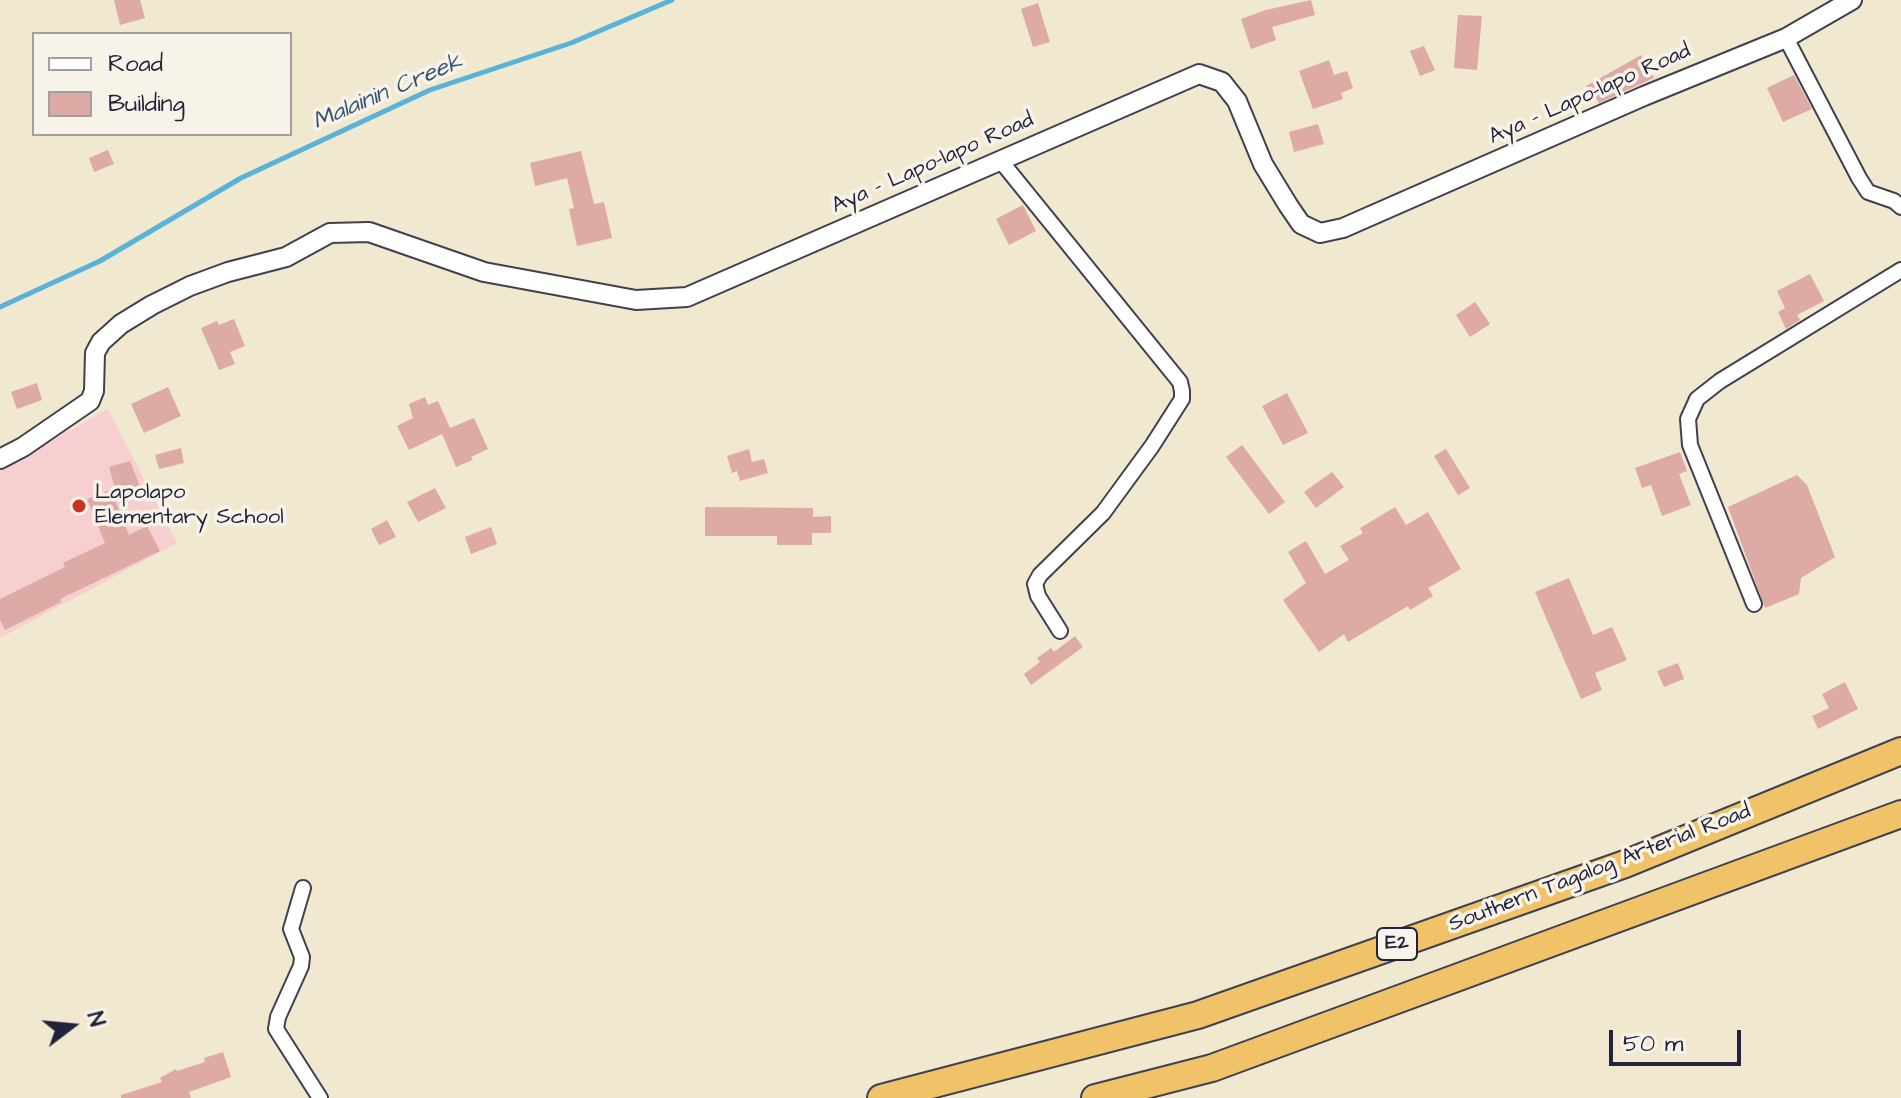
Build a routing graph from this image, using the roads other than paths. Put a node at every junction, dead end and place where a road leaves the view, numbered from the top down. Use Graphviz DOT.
graph roads {
  1 [pos="1852,0"];
  2 [pos="1786,38"];
  3 [pos="1000,160"];
  4 [pos="1901,207"];
  5 [pos="1901,270"];
  6 [pos="0,459"];
  7 [pos="1754,604"];
  8 [pos="1060,631"];
  9 [pos="1901,751"];
  10 [pos="1901,814"];
  11 [pos="303,888"];
  12 [pos="320,1098"];
  13 [pos="881,1098"];
  14 [pos="1095,1098"];
  1 -- 2 [label="street, Aya - Lapo-lapo Road"];
  2 -- 3 [label="street, Aya - Lapo-lapo Road"];
  2 -- 4 [label="street"];
  3 -- 6 [label="street, Aya - Lapo-lapo Road"];
  3 -- 8 [label="street"];
  5 -- 7 [label="street"];
  9 -- 13 [label="highway, Southern Tagalog Arterial Road / E2"];
  10 -- 14 [label="highway, E2"];
  11 -- 12 [label="street"];
}
